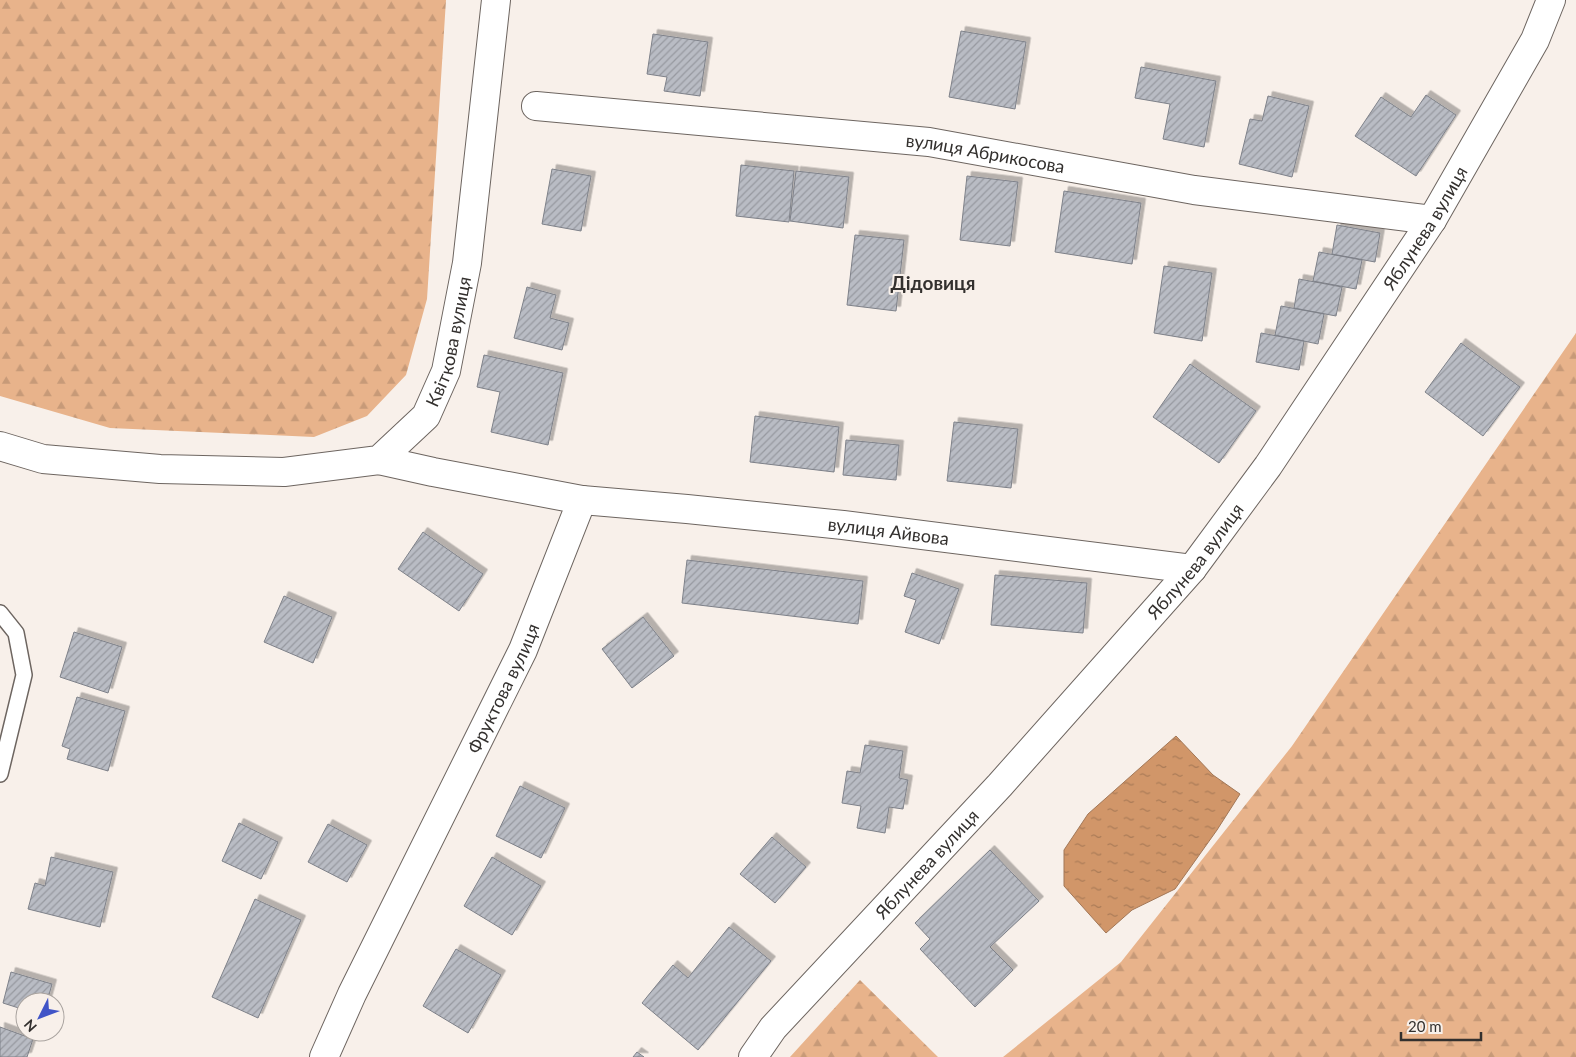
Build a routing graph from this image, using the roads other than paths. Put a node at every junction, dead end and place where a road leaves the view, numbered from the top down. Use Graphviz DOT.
graph roads {
  1 [pos="496,0"];
  2 [pos="1551,0"];
  3 [pos="536,106"];
  4 [pos="1432,220"];
  5 [pos="0,446"];
  6 [pos="379,460"];
  7 [pos="582,500"];
  8 [pos="1192,569"];
  9 [pos="0,613"];
  10 [pos="0,774"];
  11 [pos="324,1057"];
  12 [pos="753,1057"];
  1 -- 6 [label="street, Квіткова вулиця"];
  2 -- 4 [label="street, Яблунева вулиця"];
  3 -- 4 [label="street, вулиця Абрикосова"];
  4 -- 8 [label="street, Яблунева вулиця"];
  5 -- 6 [label="street"];
  6 -- 7 [label="street"];
  7 -- 8 [label="street, вулиця Айвова"];
  7 -- 11 [label="street, Фруктова вулиця"];
  8 -- 12 [label="street, Яблунева вулиця"];
  9 -- 10 [label="lane"];
}
